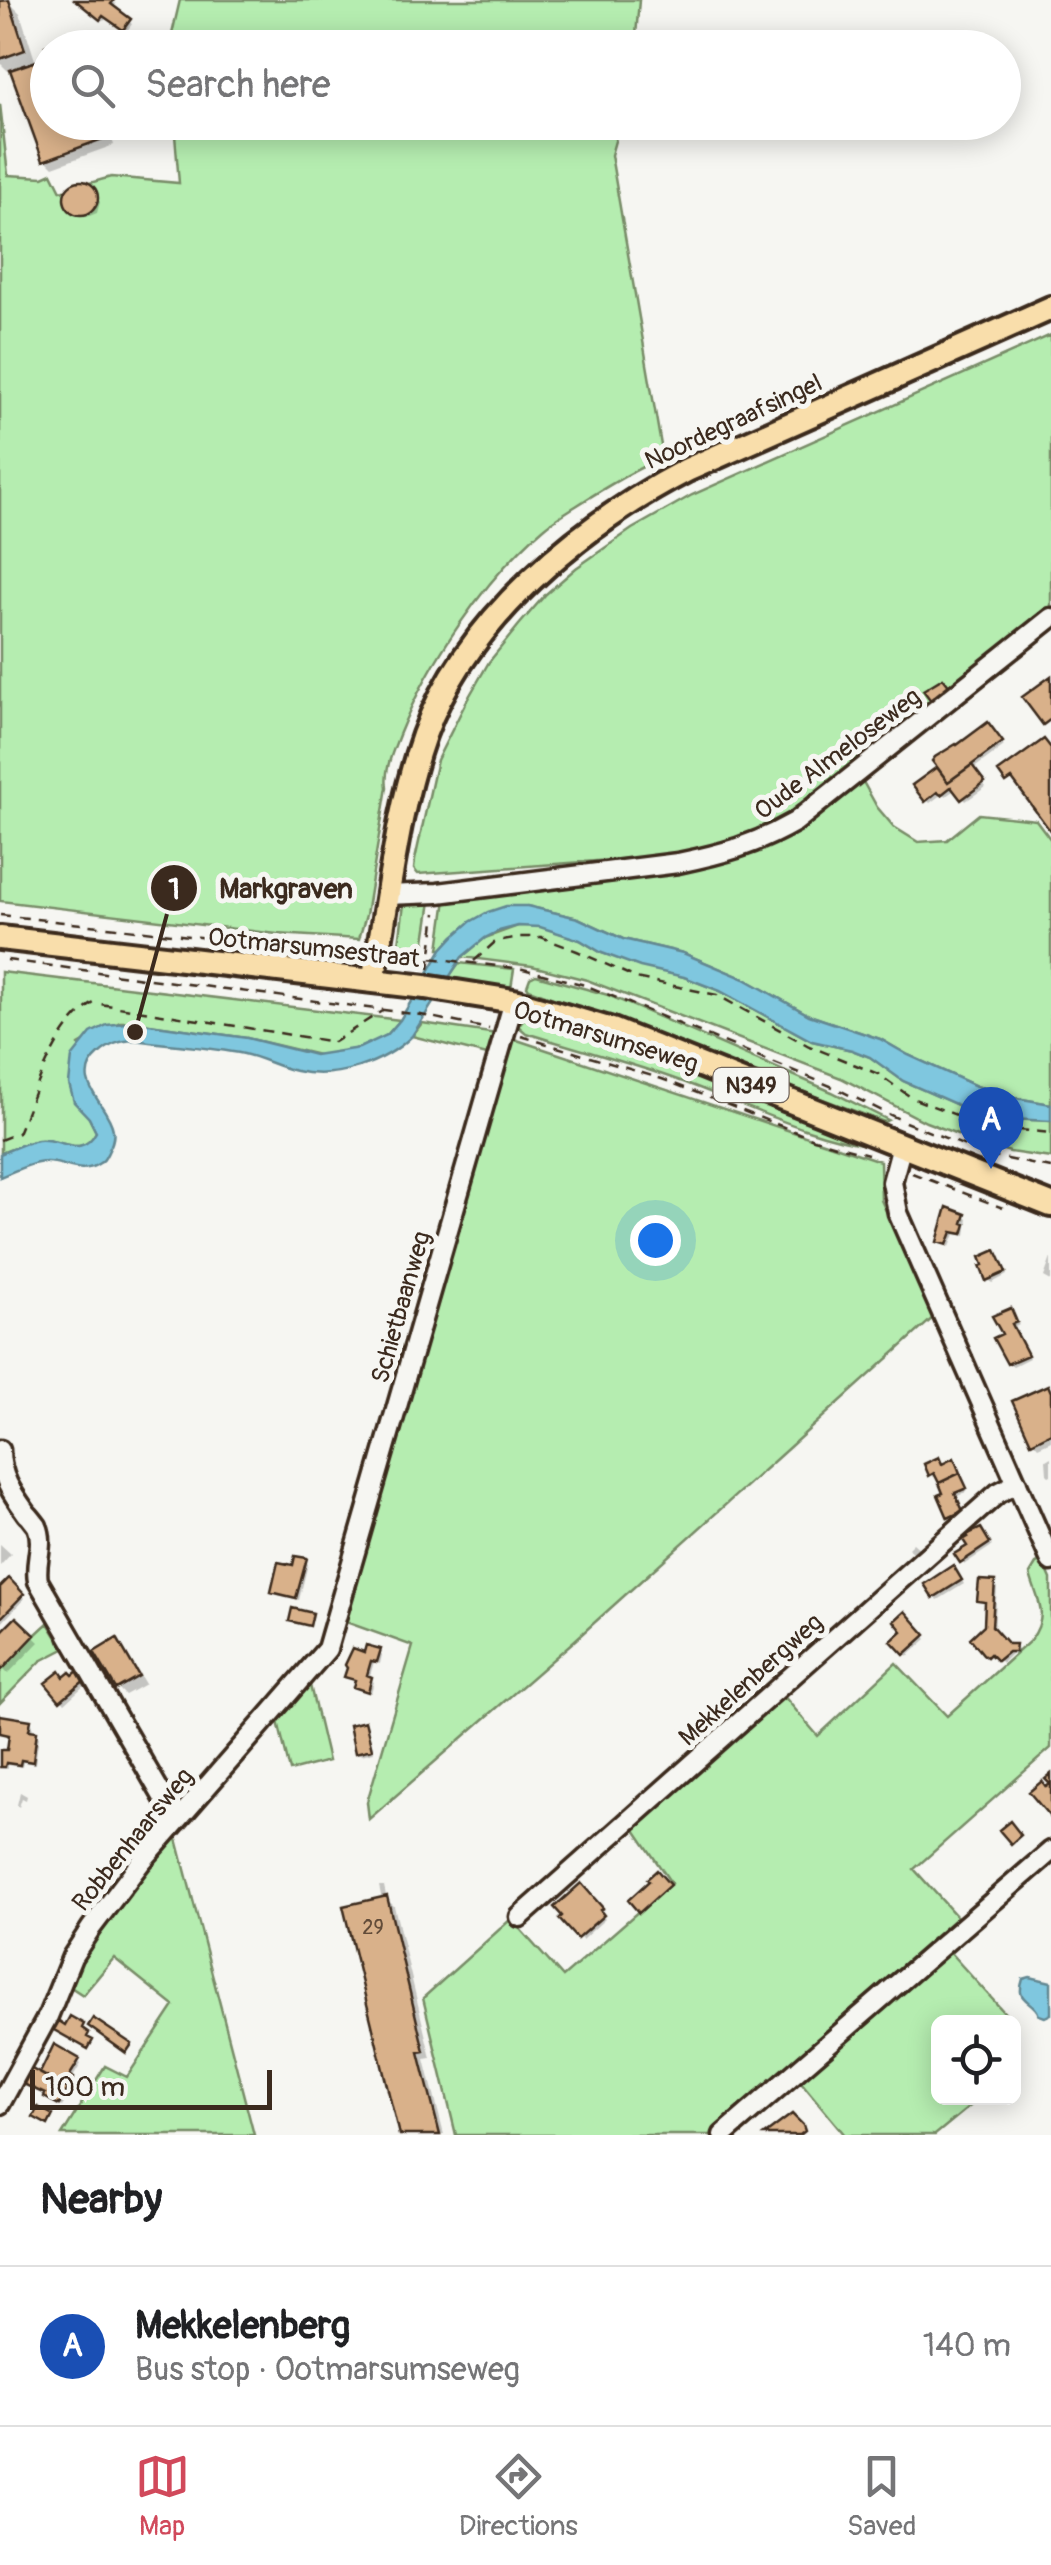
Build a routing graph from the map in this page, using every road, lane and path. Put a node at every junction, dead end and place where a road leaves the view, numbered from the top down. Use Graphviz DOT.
graph roads {
  1 [pos="1051,308"];
  2 [pos="1051,618"];
  3 [pos="438,893"];
  4 [pos="387,894"];
  5 [pos="0,915"];
  6 [pos="0,938"];
  7 [pos="379,952"];
  8 [pos="431,957"];
  9 [pos="0,959"];
  10 [pos="472,962"];
  11 [pos="373,981"];
  12 [pos="443,990"];
  13 [pos="514,1001"];
  14 [pos="383,1010"];
  15 [pos="421,1015"];
  16 [pos="504,1032"];
  17 [pos="1051,1132"];
  18 [pos="0,1140"];
  19 [pos="899,1156"];
  20 [pos="1051,1168"];
  21 [pos="1051,1204"];
  22 [pos="1016,1213"];
  23 [pos="0,1450"];
  24 [pos="1017,1483"];
  25 [pos="1051,1561"];
  26 [pos="334,1627"];
  27 [pos="178,1821"];
  28 [pos="1051,1852"];
  29 [pos="520,1917"];
  30 [pos="0,2104"];
  31 [pos="723,2135"];
  1 -- 4 [label="main road, Noordegraafsingel"];
  2 -- 3 [label="street, Oude Almeloseweg"];
  3 -- 4 [label="street, Oude Almeloseweg"];
  3 -- 8 [label="path"];
  4 -- 7 [label="main road, Noordegraafsingel"];
  5 -- 7 [label="path, Ootmarsumsestraat"];
  6 -- 11 [label="main road, Ootmarsumsestraat / N349"];
  7 -- 8 [label="path, Ootmarsumsestraat"];
  7 -- 11 [label="main road, Noordegraafsingel"];
  8 -- 10 [label="path, Ootmarsumseweg"];
  9 -- 14 [label="path, Ootmarsumsestraat"];
  10 -- 17 [label="path"];
  10 -- 20 [label="path, Ootmarsumseweg"];
  11 -- 12 [label="main road, Ootmarsumsestraat / N349"];
  12 -- 13 [label="main road, Ootmarsumseweg / N349"];
  13 -- 16 [label="street, Schietbaanweg"];
  13 -- 19 [label="main road, Ootmarsumseweg / N349"];
  14 -- 15 [label="path, Ootmarsumsestraat"];
  14 -- 18 [label="path"];
  15 -- 16 [label="path, Ootmarsumseweg"];
  16 -- 19 [label="path, Ootmarsumseweg"];
  16 -- 26 [label="street, Schietbaanweg"];
  19 -- 21 [label="main road, Ootmarsumseweg / N349"];
  19 -- 22 [label="path, Ootmarsumseweg"];
  19 -- 24 [label="street"];
  23 -- 27 [label="street"];
  24 -- 25 [label="street"];
  24 -- 29 [label="street, Mekkelenbergweg"];
  26 -- 27 [label="street, Robbenhaarsweg"];
  27 -- 30 [label="street, Robbenhaarsweg"];
  28 -- 31 [label="street"];
}
